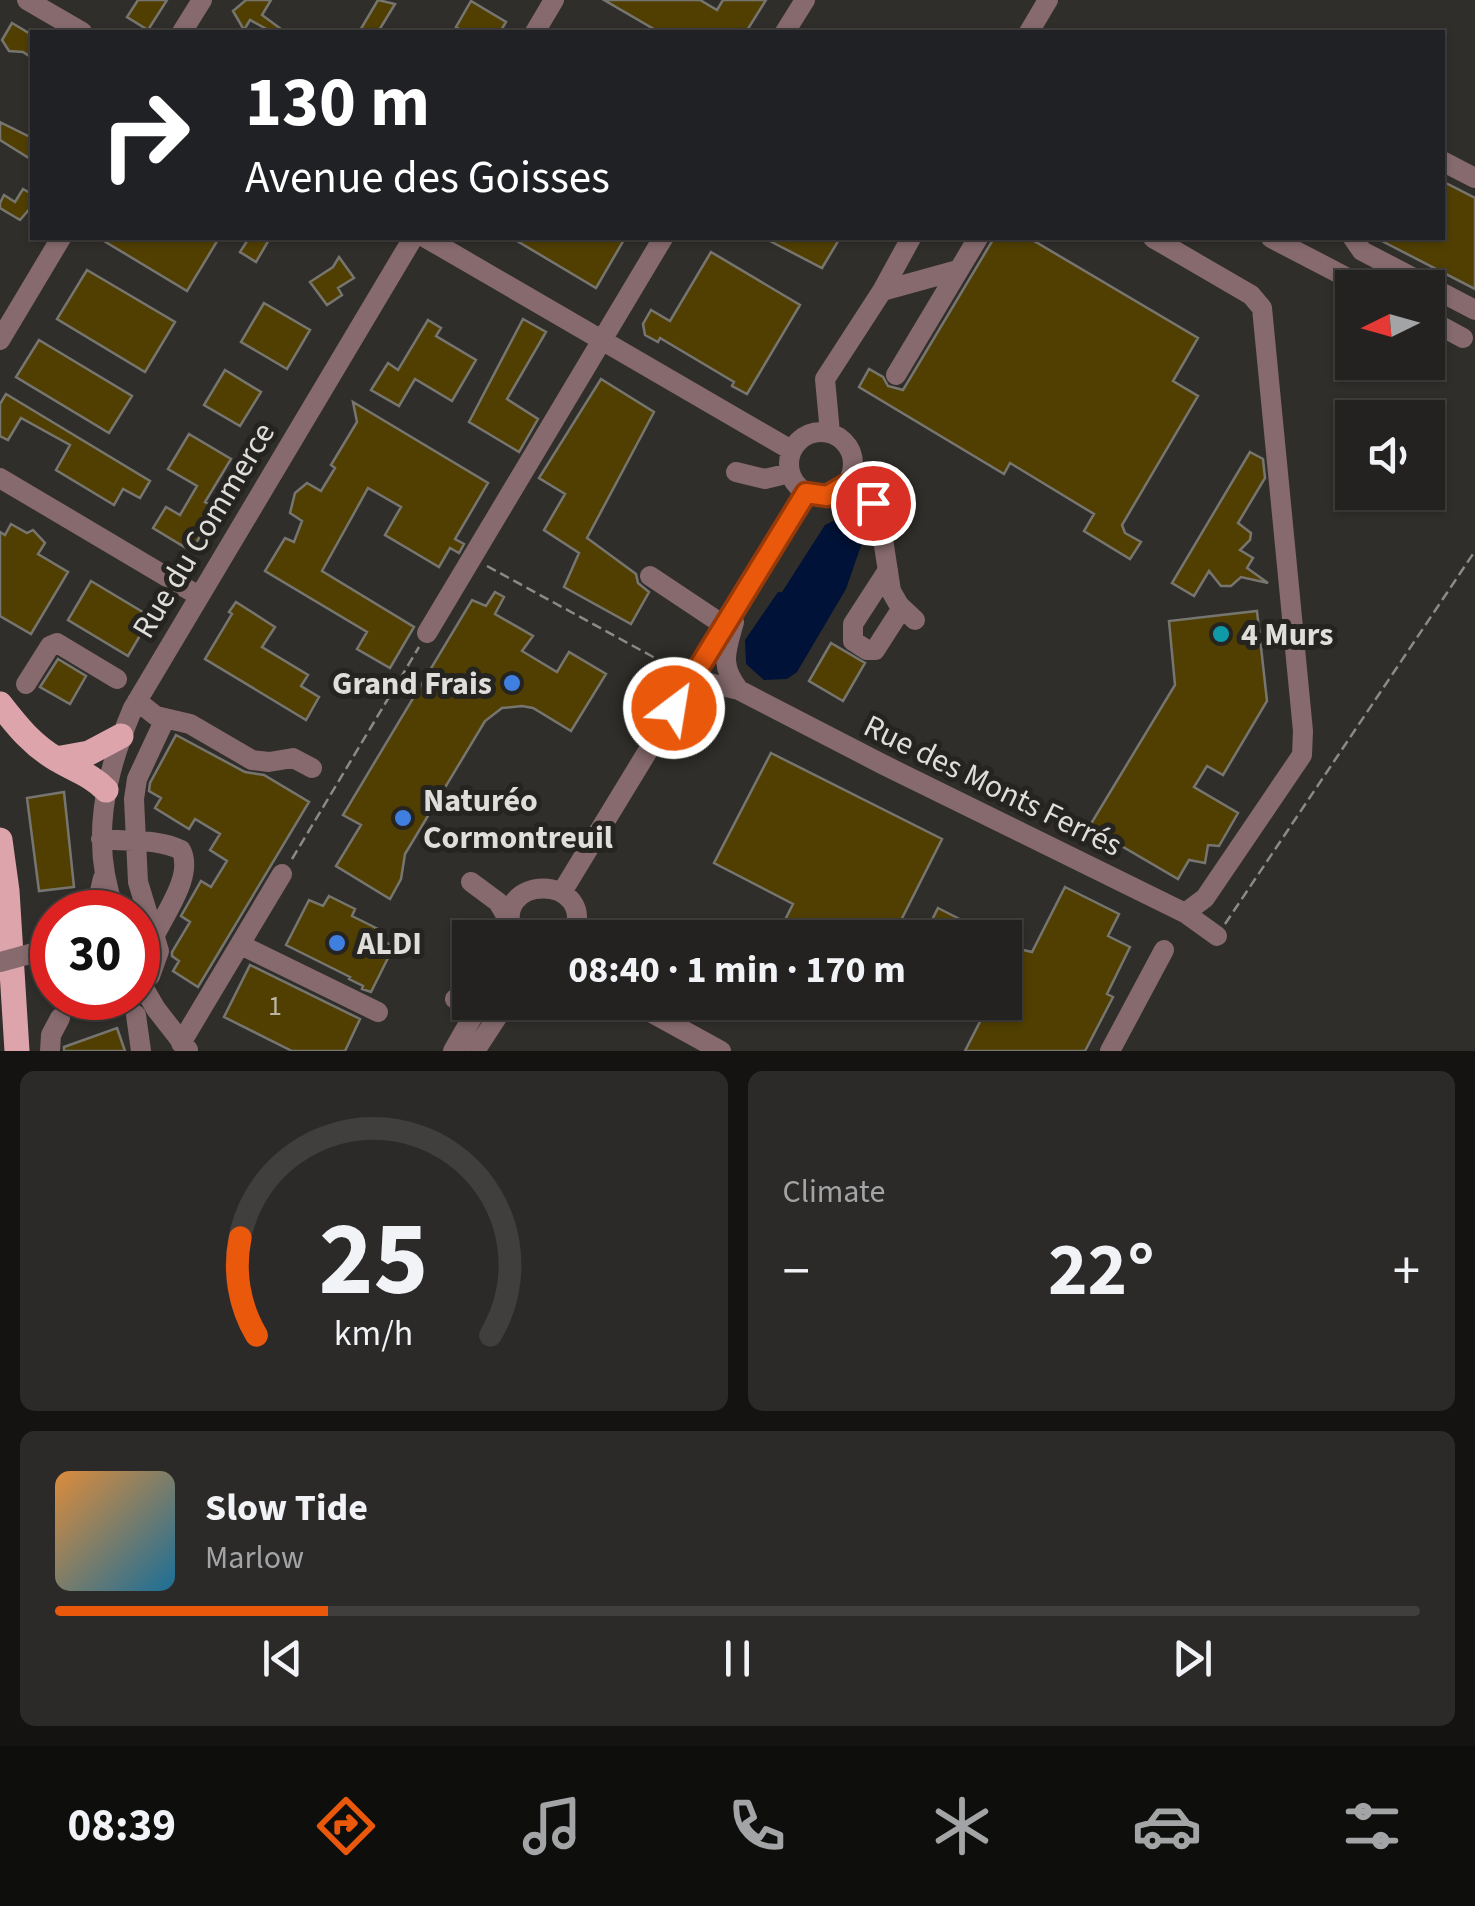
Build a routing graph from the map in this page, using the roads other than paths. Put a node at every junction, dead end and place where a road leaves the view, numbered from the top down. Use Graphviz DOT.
graph roads {
  1 [pos="27,0"];
  2 [pos="202,0"];
  3 [pos="554,0"];
  4 [pos="805,0"];
  5 [pos="1048,0"];
  6 [pos="79,30"];
  7 [pos="183,30"];
  8 [pos="536,30"];
  9 [pos="787,30"];
  10 [pos="1030,30"];
  11 [pos="1445,163"];
  12 [pos="1475,178"];
  13 [pos="60,240"];
  14 [pos="411,240"];
  15 [pos="429,240"];
  16 [pos="662,240"];
  17 [pos="910,240"];
  18 [pos="977,240"];
  19 [pos="1156,240"];
  20 [pos="1275,240"];
  21 [pos="1354,240"];
  22 [pos="958,270"];
  23 [pos="1335,271"];
  24 [pos="891,289"];
  25 [pos="1449,297"];
  26 [pos="1445,302"];
  27 [pos="1475,310"];
  28 [pos="928,320"];
  29 [pos="1445,328"];
  30 [pos="1463,338"];
  31 [pos="0,340"];
  32 [pos="602,340"];
  33 [pos="896,375"];
  34 [pos="830,433"];
  35 [pos="792,450"];
  36 [pos="736,472"];
  37 [pos="790,473"];
  38 [pos="0,478"];
  39 [pos="846,485"];
  40 [pos="806,493"];
  41 [pos="888,570"];
  42 [pos="650,576"];
  43 [pos="199,596"];
  44 [pos="739,602"];
  45 [pos="724,626"];
  46 [pos="427,633"];
  47 [pos="692,678"];
  48 [pos="118,679"];
  49 [pos="26,684"];
  50 [pos="740,690"];
  51 [pos="137,701"];
  52 [pos="0,704"];
  53 [pos="164,719"];
  54 [pos="121,736"];
  55 [pos="56,760"];
  56 [pos="312,768"];
  57 [pos="106,790"];
  58 [pos="101,839"];
  59 [pos="0,840"];
  60 [pos="134,843"];
  61 [pos="104,872"];
  62 [pos="282,874"];
  63 [pos="100,890"];
  64 [pos="109,890"];
  65 [pos="140,890"];
  66 [pos="526,892"];
  67 [pos="562,892"];
  68 [pos="0,898"];
  69 [pos="1185,913"];
  70 [pos="506,920"];
  71 [pos="513,920"];
  72 [pos="577,920"];
  73 [pos="160,924"];
  74 [pos="1217,936"];
  75 [pos="241,945"];
  76 [pos="1164,950"];
  77 [pos="30,953"];
  78 [pos="0,962"];
  79 [pos="160,1011"];
  80 [pos="378,1012"];
  81 [pos="59,1020"];
  82 [pos="137,1020"];
  83 [pos="471,1020"];
  84 [pos="495,1020"];
  85 [pos="665,1020"];
  86 [pos="186,1047"];
  87 [pos="13,1051"];
  88 [pos="50,1051"];
  89 [pos="141,1051"];
  90 [pos="453,1051"];
  91 [pos="475,1051"];
  92 [pos="721,1051"];
  93 [pos="1110,1051"];
  1 -- 6 [label="street"];
  2 -- 7 [label="street"];
  3 -- 8 [label="street"];
  4 -- 9 [label="street"];
  5 -- 10 [label="street"];
  11 -- 12 [label="street"];
  13 -- 31 [label="street"];
  14 -- 43 [label="street, Rue du Commerce"];
  15 -- 32 [label="street"];
  16 -- 32 [label="street"];
  17 -- 24 [label="street"];
  18 -- 22 [label="street"];
  19 -- 69 [label="street"];
  20 -- 23 [label="street"];
  21 -- 25 [label="street"];
  22 -- 24 [label="street"];
  22 -- 28 [label="street"];
  24 -- 28 [label="street"];
  24 -- 34 [label="street"];
  25 -- 26 [label="street"];
  25 -- 27 [label="street"];
  28 -- 33 [label="street"];
  29 -- 30 [label="street"];
  32 -- 35 [label="street"];
  32 -- 46 [label="street"];
  34 -- 35 [label="street"];
  34 -- 39 [label="street"];
  35 -- 37 [label="street"];
  36 -- 37 [label="street"];
  37 -- 40 [label="street"];
  38 -- 43 [label="street"];
  39 -- 40 [label="street"];
  39 -- 41 [label="street"];
  40 -- 44 [label="street"];
  41 -- 41 [label="street"];
  42 -- 45 [label="street"];
  43 -- 51 [label="street, Rue du Commerce"];
  44 -- 45 [label="street"];
  44 -- 50 [label="street"];
  45 -- 47 [label="street"];
  47 -- 50 [label="street, Rue des Monts Ferrés"];
  47 -- 67 [label="street"];
  48 -- 49 [label="street"];
  50 -- 69 [label="street, Rue des Monts Ferrés"];
  51 -- 53 [label="street"];
  51 -- 54 [label="street, Rue du Commerce"];
  52 -- 55 [label="main road"];
  53 -- 56 [label="street"];
  53 -- 60 [label="street"];
  54 -- 55 [label="main road"];
  54 -- 57 [label="street, Rue du Commerce"];
  55 -- 57 [label="main road"];
  57 -- 58 [label="street, Rue du Commerce"];
  58 -- 60 [label="street"];
  58 -- 61 [label="street, Rue du Commerce"];
  59 -- 87 [label="main road"];
  60 -- 65 [label="street"];
  60 -- 73 [label="street"];
  61 -- 63 [label="street, Rue du Commerce"];
  61 -- 64 [label="street, Rue du Commerce"];
  62 -- 75 [label="street"];
  66 -- 67 [label="street"];
  66 -- 70 [label="street"];
  66 -- 71 [label="street"];
  67 -- 72 [label="street"];
  68 -- 87 [label="main road"];
  69 -- 74 [label="street, Rue des Monts Ferrés"];
  75 -- 80 [label="street"];
  75 -- 86 [label="street"];
  76 -- 93 [label="street"];
  77 -- 78 [label="street, bridge"];
  79 -- 86 [label="street"];
  81 -- 88 [label="street"];
  82 -- 89 [label="street"];
  83 -- 90 [label="street"];
  84 -- 91 [label="street"];
  85 -- 92 [label="street"];
}
